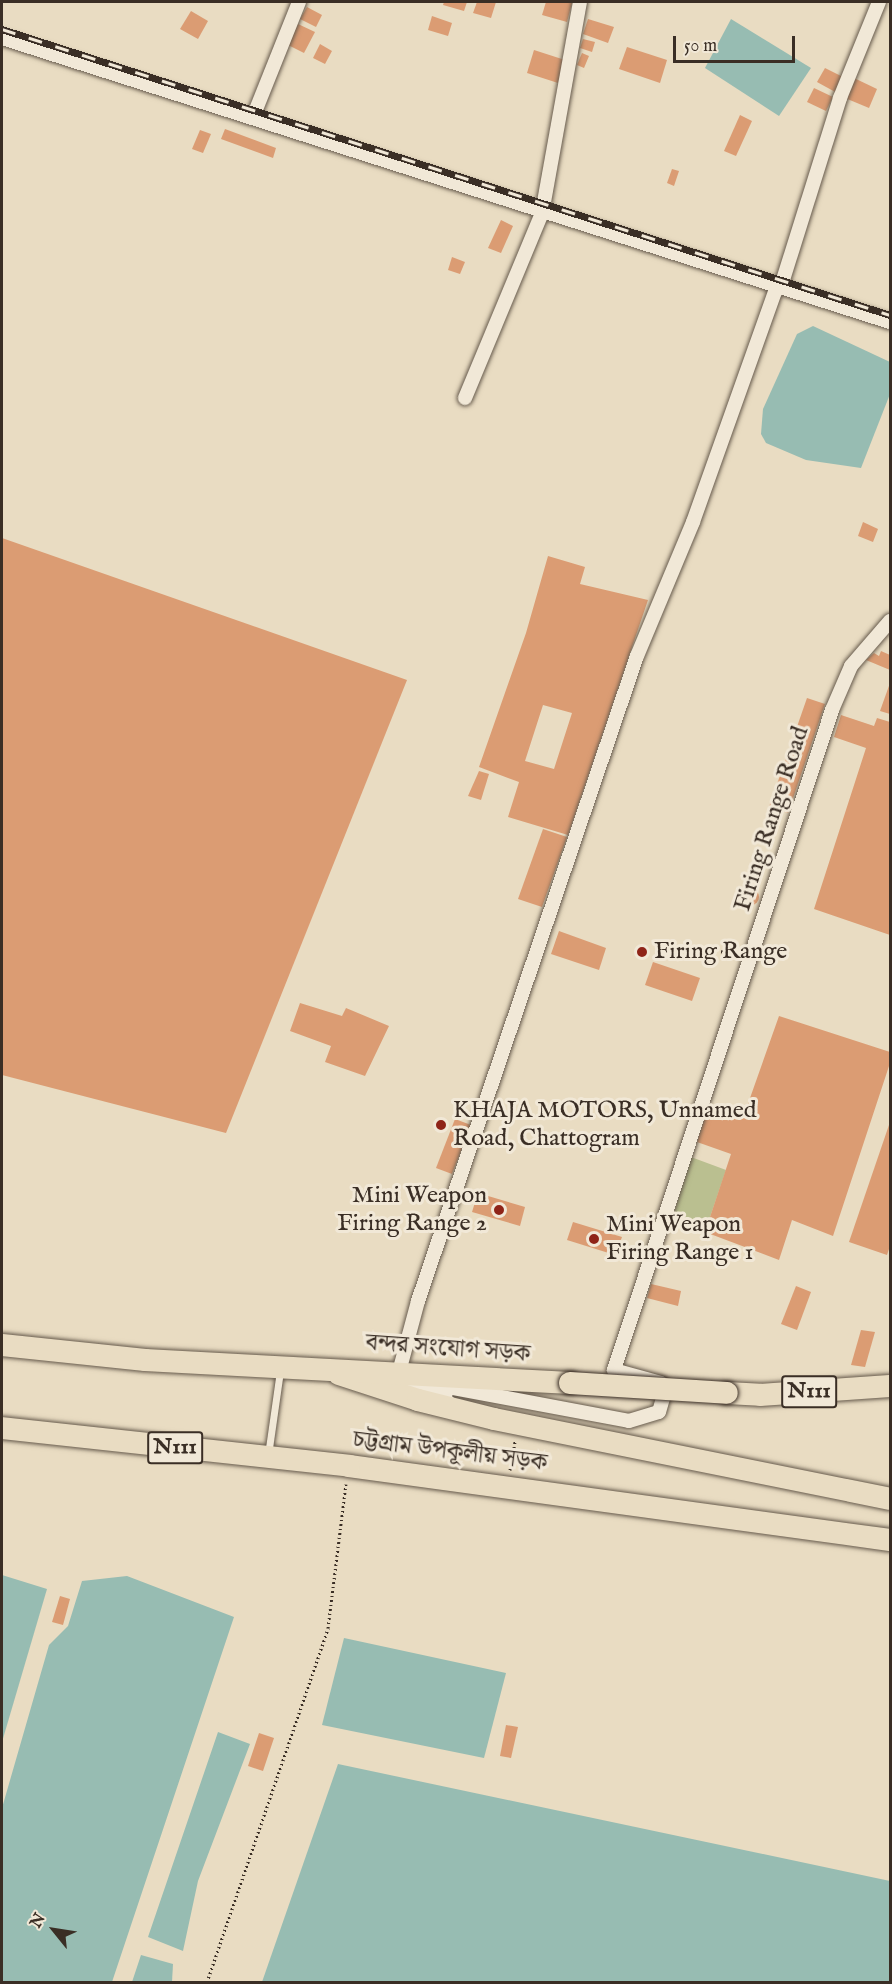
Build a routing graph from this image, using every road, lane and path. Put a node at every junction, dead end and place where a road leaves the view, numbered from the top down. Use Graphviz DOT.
graph roads {
  1 [pos="299,2"];
  2 [pos="580,2"];
  3 [pos="879,2"];
  4 [pos="2,38"];
  5 [pos="253,117"];
  6 [pos="542,213"];
  7 [pos="778,287"];
  8 [pos="891,322"];
  9 [pos="465,398"];
  10 [pos="891,621"];
  11 [pos="2,1345"];
  12 [pos="280,1366"];
  13 [pos="397,1382"];
  14 [pos="891,1386"];
  15 [pos="448,1387"];
  16 [pos="457,1410"];
  17 [pos="518,1424"];
  18 [pos="2,1428"];
  19 [pos="268,1457"];
  20 [pos="349,1466"];
  21 [pos="507,1486"];
  22 [pos="891,1499"];
  23 [pos="891,1540"];
  24 [pos="207,1983"];
  1 -- 5 [label="street"];
  2 -- 6 [label="street"];
  3 -- 7 [label="street"];
  4 -- 5 [label="street"];
  5 -- 6 [label="street"];
  6 -- 7 [label="street"];
  6 -- 9 [label="street"];
  7 -- 8 [label="street"];
  7 -- 13 [label="street"];
  10 -- 15 [label="street, Firing Range Road"];
  11 -- 12 [label="main road, বন্দর সংযোগ সড়ক / N111"];
  12 -- 13 [label="main road, বন্দর সংযোগ সড়ক / N111"];
  12 -- 19 [label="lane"];
  13 -- 14 [label="main road, বন্দর সংযোগ সড়ক / N111, bridge"];
  13 -- 15 [label="street"];
  13 -- 16 [label="main road, চট্টগ্রাম উপকূলীয় সড়ক"];
  15 -- 16 [label="street"];
  16 -- 17 [label="main road, চট্টগ্রাম উপকূলীয় সড়ক"];
  17 -- 21 [label="path"];
  17 -- 22 [label="main road, চট্টগ্রাম উপকূলীয় সড়ক"];
  18 -- 19 [label="main road, চট্টগ্রাম উপকূলীয় সড়ক / N111"];
  19 -- 20 [label="main road, চট্টগ্রাম উপকূলীয় সড়ক / N111"];
  20 -- 21 [label="main road, চট্টগ্রাম উপকূলীয় সড়ক"];
  20 -- 24 [label="path"];
  21 -- 23 [label="main road, চট্টগ্রাম উপকূলীয় সড়ক"];
}
